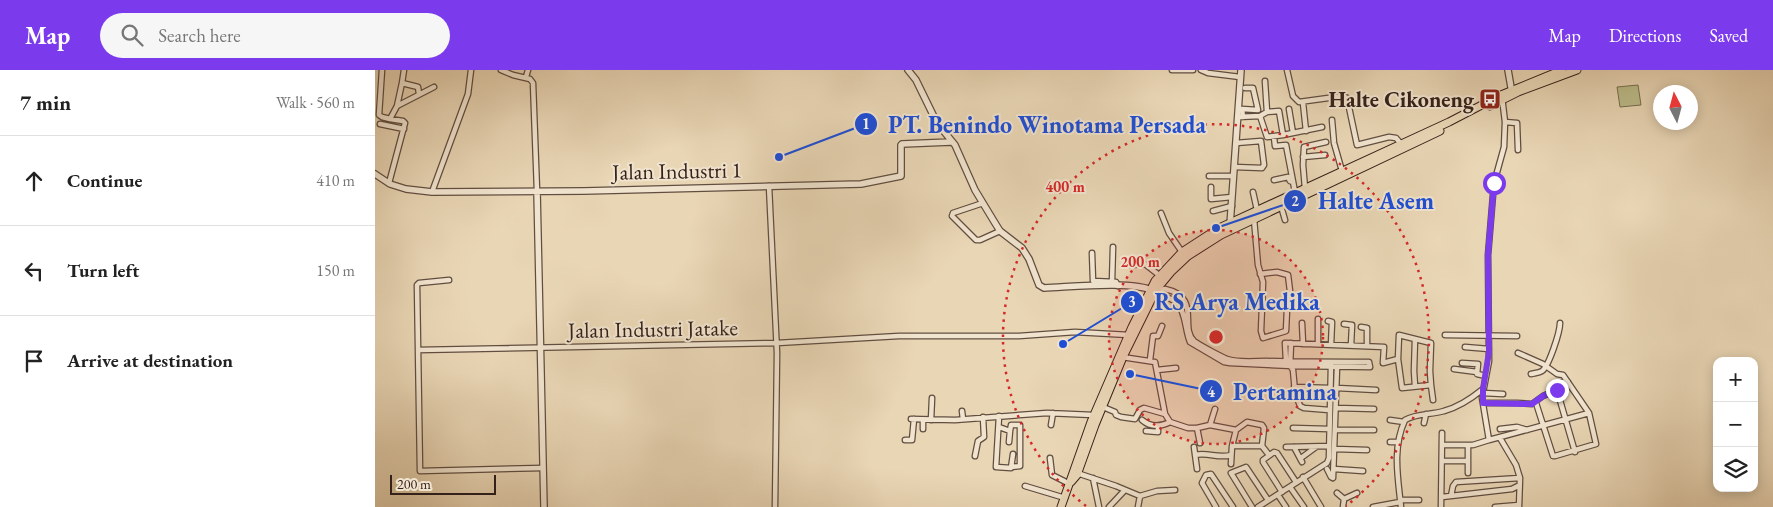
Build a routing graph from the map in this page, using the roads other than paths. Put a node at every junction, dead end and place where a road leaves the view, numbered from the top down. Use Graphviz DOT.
graph roads {
  1 [pos="382,70"];
  2 [pos="404,70"];
  3 [pos="471,70"];
  4 [pos="501,70"];
  5 [pos="528,70"];
  6 [pos="908,70"];
  7 [pos="1172,70"];
  8 [pos="1193,70"];
  9 [pos="1201,70"];
  10 [pos="1287,70"];
  11 [pos="1508,70"];
  12 [pos="1562,70"];
  13 [pos="1577,70"];
  14 [pos="1240,73"];
  15 [pos="526,77"];
  16 [pos="1265,82"];
  17 [pos="401,83"];
  18 [pos="434,88"];
  19 [pos="1245,88"];
  20 [pos="1512,93"];
  21 [pos="419,94"];
  22 [pos="1502,97"];
  23 [pos="1303,103"];
  24 [pos="397,106"];
  25 [pos="1289,109"];
  26 [pos="1257,110"];
  27 [pos="1267,110"];
  28 [pos="1260,116"];
  29 [pos="382,117"];
  30 [pos="1241,117"];
  31 [pos="390,119"];
  32 [pos="1332,120"];
  33 [pos="1505,122"];
  34 [pos="377,123"];
  35 [pos="1322,127"];
  36 [pos="404,129"];
  37 [pos="1306,130"];
  38 [pos="1293,133"];
  39 [pos="1283,135"];
  40 [pos="1274,137"];
  41 [pos="951,142"];
  42 [pos="1326,142"];
  43 [pos="1236,143"];
  44 [pos="1406,144"];
  45 [pos="1518,150"];
  46 [pos="1325,155"];
  47 [pos="1303,157"];
  48 [pos="1234,167"];
  49 [pos="1342,171"];
  50 [pos="375,174"];
  51 [pos="1209,176"];
  52 [pos="1233,176"];
  53 [pos="1274,180"];
  54 [pos="1293,182"];
  55 [pos="389,183"];
  56 [pos="769,186"];
  57 [pos="1211,187"];
  58 [pos="1305,188"];
  59 [pos="537,191"];
  60 [pos="432,192"];
  61 [pos="1253,192"];
  62 [pos="1295,192"];
  63 [pos="1232,197"];
  64 [pos="983,203"];
  65 [pos="1231,206"];
  66 [pos="1281,206"];
  67 [pos="1213,211"];
  68 [pos="1161,213"];
  69 [pos="1254,214"];
  70 [pos="1285,220"];
  71 [pos="1230,227"];
  72 [pos="1000,231"];
  73 [pos="1113,247"];
  74 [pos="1183,252"];
  75 [pos="1092,253"];
  76 [pos="1131,265"];
  77 [pos="1260,274"];
  78 [pos="1159,276"];
  79 [pos="449,280"];
  80 [pos="1112,282"];
  81 [pos="1118,286"];
  82 [pos="1153,290"];
  83 [pos="1171,291"];
  84 [pos="1167,298"];
  85 [pos="1318,319"];
  86 [pos="1328,322"];
  87 [pos="1302,323"];
  88 [pos="1560,323"];
  89 [pos="1344,324"];
  90 [pos="1162,326"];
  91 [pos="1361,327"];
  92 [pos="1445,335"];
  93 [pos="1489,335"];
  94 [pos="1131,336"];
  95 [pos="1517,336"];
  96 [pos="1415,339"];
  97 [pos="777,343"];
  98 [pos="1303,344"];
  99 [pos="1318,344"];
  100 [pos="1331,345"];
  101 [pos="1351,345"];
  102 [pos="1367,346"];
  103 [pos="541,347"];
  104 [pos="1465,347"];
  105 [pos="1489,349"];
  106 [pos="418,350"];
  107 [pos="1518,353"];
  108 [pos="1120,356"];
  109 [pos="1398,359"];
  110 [pos="1150,360"];
  111 [pos="1225,360"];
  112 [pos="1462,363"];
  113 [pos="1292,364"];
  114 [pos="1333,365"];
  115 [pos="1547,367"];
  116 [pos="1175,368"];
  117 [pos="1454,369"];
  118 [pos="1157,370"];
  119 [pos="1477,372"];
  120 [pos="1531,374"];
  121 [pos="1486,376"];
  122 [pos="1568,382"];
  123 [pos="1431,385"];
  124 [pos="1415,386"];
  125 [pos="1294,387"];
  126 [pos="1330,388"];
  127 [pos="1337,388"];
  128 [pos="1376,390"];
  129 [pos="1557,390"];
  130 [pos="1483,391"];
  131 [pos="1503,394"];
  132 [pos="931,398"];
  133 [pos="1433,400"];
  134 [pos="1483,403"];
  135 [pos="1535,403"];
  136 [pos="1103,407"];
  137 [pos="1336,408"];
  138 [pos="1215,409"];
  139 [pos="1374,409"];
  140 [pos="1329,410"];
  141 [pos="962,411"];
  142 [pos="1053,413"];
  143 [pos="1589,413"];
  144 [pos="1165,414"];
  145 [pos="1426,414"];
  146 [pos="999,416"];
  147 [pos="1093,416"];
  148 [pos="983,417"];
  149 [pos="963,419"];
  150 [pos="923,420"];
  151 [pos="931,420"];
  152 [pos="1142,420"];
  153 [pos="1390,420"];
  154 [pos="1566,420"];
  155 [pos="1170,422"];
  156 [pos="1404,422"];
  157 [pos="1424,423"];
  158 [pos="1051,425"];
  159 [pos="1210,425"];
  160 [pos="1543,425"];
  161 [pos="1158,426"];
  162 [pos="999,427"];
  163 [pos="1197,428"];
  164 [pos="1293,428"];
  165 [pos="1500,428"];
  166 [pos="923,429"];
  167 [pos="1329,429"];
  168 [pos="1236,430"];
  169 [pos="1336,430"];
  170 [pos="1374,430"];
  171 [pos="1528,430"];
  172 [pos="1146,431"];
  173 [pos="1010,432"];
  174 [pos="1442,433"];
  175 [pos="1500,438"];
  176 [pos="905,440"];
  177 [pos="1489,440"];
  178 [pos="1009,442"];
  179 [pos="1390,442"];
  180 [pos="1398,442"];
  181 [pos="1200,443"];
  182 [pos="1442,445"];
  183 [pos="1194,446"];
  184 [pos="1232,446"];
  185 [pos="1262,446"];
  186 [pos="1329,446"];
  187 [pos="1468,446"];
  188 [pos="1286,447"];
  189 [pos="1294,447"];
  190 [pos="1316,447"];
  191 [pos="1335,449"];
  192 [pos="1367,450"];
  193 [pos="1575,452"];
  194 [pos="1013,454"];
  195 [pos="1195,454"];
  196 [pos="975,456"];
  197 [pos="1231,456"];
  198 [pos="1269,456"];
  199 [pos="1050,458"];
  200 [pos="1442,461"];
  201 [pos="1469,461"];
  202 [pos="1231,464"];
  203 [pos="543,468"];
  204 [pos="1011,468"];
  205 [pos="1197,469"];
  206 [pos="1327,469"];
  207 [pos="1334,469"];
  208 [pos="1363,471"];
  209 [pos="1077,473"];
  210 [pos="1468,473"];
  211 [pos="1303,477"];
  212 [pos="1093,478"];
  213 [pos="1520,478"];
  214 [pos="1296,482"];
  215 [pos="1070,483"];
  216 [pos="1025,486"];
  217 [pos="1518,486"];
  218 [pos="1290,487"];
  219 [pos="1175,490"];
  220 [pos="1130,492"];
  221 [pos="1280,493"];
  222 [pos="1337,493"];
  223 [pos="1357,493"];
  224 [pos="1140,496"];
  225 [pos="1451,496"];
  226 [pos="1442,497"];
  227 [pos="1344,499"];
  228 [pos="1419,500"];
  229 [pos="1268,503"];
  230 [pos="1400,503"];
  231 [pos="1063,504"];
  232 [pos="1519,506"];
  233 [pos="544,507"];
  234 [pos="775,507"];
  235 [pos="1099,507"];
  236 [pos="1109,507"];
  237 [pos="1138,507"];
  238 [pos="1216,507"];
  239 [pos="1233,507"];
  240 [pos="1252,507"];
  241 [pos="1258,507"];
  242 [pos="1286,507"];
  243 [pos="1304,507"];
  244 [pos="1321,507"];
  245 [pos="1343,507"];
  246 [pos="1373,507"];
  247 [pos="1441,507"];
  248 [pos="1495,507"];
  1 -- 29 [label="street"];
  2 -- 17 [label="street"];
  3 -- 60 [label="street"];
  4 -- 15 [label="street"];
  5 -- 15 [label="street"];
  6 -- 41 [label="street"];
  7 -- 8 [label="street"];
  9 -- 14 [label="street"];
  10 -- 23 [label="street"];
  11 -- 20 [label="street"];
  12 -- 20 [label="highway"];
  13 -- 20 [label="highway"];
  14 -- 30 [label="street"];
  15 -- 59 [label="street"];
  16 -- 27 [label="street"];
  17 -- 21 [label="street"];
  17 -- 24 [label="street"];
  18 -- 21 [label="street"];
  19 -- 26 [label="street"];
  20 -- 22 [label="highway"];
  21 -- 24 [label="street"];
  22 -- 33 [label="street"];
  22 -- 44 [label="highway"];
  23 -- 37 [label="street"];
  23 -- 44 [label="street"];
  24 -- 31 [label="street"];
  25 -- 38 [label="street"];
  26 -- 27 [label="street"];
  26 -- 30 [label="street"];
  27 -- 28 [label="street"];
  27 -- 39 [label="street"];
  28 -- 30 [label="street"];
  28 -- 40 [label="street"];
  29 -- 31 [label="street"];
  29 -- 34 [label="street"];
  30 -- 43 [label="street"];
  31 -- 36 [label="street"];
  32 -- 49 [label="street"];
  33 -- 45 [label="street"];
  33 -- 93 [label="street"];
  34 -- 36 [label="street"];
  35 -- 37 [label="street"];
  36 -- 55 [label="street"];
  37 -- 38 [label="street"];
  38 -- 39 [label="street"];
  39 -- 40 [label="street"];
  40 -- 54 [label="street"];
  41 -- 56 [label="street, Jalan Industri 1"];
  41 -- 64 [label="street"];
  42 -- 47 [label="street"];
  43 -- 48 [label="street"];
  43 -- 48 [label="street"];
  44 -- 49 [label="highway"];
  44 -- 66 [label="highway"];
  46 -- 47 [label="street"];
  47 -- 58 [label="street"];
  48 -- 52 [label="street"];
  49 -- 58 [label="highway"];
  50 -- 55 [label="street, Jalan Industri 1"];
  51 -- 52 [label="street"];
  52 -- 63 [label="street"];
  53 -- 54 [label="street"];
  54 -- 62 [label="street"];
  55 -- 60 [label="street, Jalan Industri 1"];
  56 -- 59 [label="street, Jalan Industri 1"];
  56 -- 97 [label="street"];
  57 -- 63 [label="street"];
  58 -- 62 [label="highway"];
  59 -- 60 [label="street, Jalan Industri 1"];
  59 -- 103 [label="street"];
  61 -- 69 [label="street"];
  62 -- 69 [label="highway"];
  63 -- 65 [label="street"];
  64 -- 72 [label="street"];
  64 -- 72 [label="street"];
  65 -- 67 [label="street"];
  65 -- 71 [label="street"];
  66 -- 69 [label="highway"];
  66 -- 70 [label="street"];
  68 -- 74 [label="street"];
  69 -- 71 [label="highway"];
  69 -- 77 [label="street"];
  71 -- 74 [label="highway"];
  71 -- 82 [label="highway"];
  72 -- 81 [label="street"];
  73 -- 80 [label="street"];
  74 -- 78 [label="highway"];
  75 -- 80 [label="street"];
  76 -- 78 [label="street"];
  77 -- 77 [label="street"];
  78 -- 82 [label="highway"];
  79 -- 106 [label="street"];
  80 -- 81 [label="street"];
  81 -- 82 [label="street"];
  82 -- 83 [label="street"];
  82 -- 84 [label="street"];
  82 -- 94 [label="highway"];
  82 -- 94 [label="highway"];
  83 -- 84 [label="street"];
  83 -- 111 [label="street"];
  84 -- 111 [label="street"];
  85 -- 99 [label="street"];
  86 -- 100 [label="street"];
  87 -- 98 [label="street"];
  88 -- 115 [label="street"];
  89 -- 101 [label="street"];
  90 -- 110 [label="street"];
  91 -- 102 [label="street"];
  92 -- 93 [label="street"];
  93 -- 95 [label="street"];
  93 -- 105 [label="street"];
  94 -- 97 [label="street, Jalan Industri Jatake"];
  94 -- 108 [label="highway"];
  96 -- 109 [label="street"];
  96 -- 123 [label="street"];
  96 -- 124 [label="street"];
  97 -- 103 [label="street, Jalan Industri Jatake"];
  97 -- 234 [label="street"];
  98 -- 99 [label="street"];
  98 -- 113 [label="street"];
  99 -- 100 [label="street"];
  100 -- 101 [label="street"];
  101 -- 102 [label="street"];
  102 -- 109 [label="street"];
  103 -- 106 [label="street, Jalan Industri Jatake"];
  103 -- 203 [label="street"];
  104 -- 105 [label="street"];
  105 -- 121 [label="street"];
  106 -- 203 [label="street"];
  107 -- 115 [label="street"];
  108 -- 110 [label="street"];
  108 -- 136 [label="highway"];
  108 -- 147 [label="highway"];
  109 -- 124 [label="street"];
  110 -- 118 [label="street"];
  111 -- 113 [label="street"];
  112 -- 119 [label="street"];
  113 -- 114 [label="street"];
  113 -- 125 [label="street"];
  114 -- 114 [label="street"];
  114 -- 126 [label="street"];
  114 -- 127 [label="street"];
  115 -- 120 [label="street"];
  115 -- 122 [label="street"];
  116 -- 118 [label="street"];
  117 -- 119 [label="street"];
  118 -- 144 [label="street"];
  119 -- 121 [label="street"];
  121 -- 130 [label="street"];
  122 -- 129 [label="street"];
  122 -- 143 [label="street"];
  123 -- 124 [label="street"];
  123 -- 133 [label="street"];
  125 -- 126 [label="street"];
  125 -- 140 [label="street"];
  126 -- 140 [label="street"];
  127 -- 128 [label="street"];
  127 -- 137 [label="street"];
  129 -- 135 [label="street"];
  129 -- 154 [label="street"];
  130 -- 131 [label="street"];
  130 -- 134 [label="street"];
  130 -- 145 [label="street"];
  132 -- 151 [label="street"];
  134 -- 135 [label="street"];
  134 -- 177 [label="street"];
  135 -- 160 [label="street"];
  136 -- 144 [label="street"];
  136 -- 209 [label="highway"];
  137 -- 139 [label="street"];
  137 -- 169 [label="street"];
  138 -- 159 [label="street"];
  140 -- 167 [label="street"];
  141 -- 149 [label="street"];
  142 -- 146 [label="street"];
  142 -- 147 [label="street"];
  142 -- 158 [label="street"];
  143 -- 154 [label="street"];
  143 -- 193 [label="street"];
  144 -- 155 [label="street"];
  145 -- 156 [label="street"];
  145 -- 157 [label="street"];
  146 -- 148 [label="street"];
  146 -- 162 [label="street"];
  147 -- 215 [label="highway"];
  148 -- 149 [label="street"];
  148 -- 196 [label="street"];
  149 -- 151 [label="street"];
  150 -- 151 [label="street"];
  150 -- 166 [label="street"];
  150 -- 176 [label="street"];
  152 -- 161 [label="street"];
  153 -- 156 [label="street"];
  154 -- 160 [label="street"];
  154 -- 193 [label="street"];
  155 -- 161 [label="street"];
  155 -- 163 [label="street"];
  156 -- 180 [label="street"];
  159 -- 163 [label="street"];
  159 -- 168 [label="street"];
  160 -- 171 [label="street"];
  160 -- 193 [label="street"];
  161 -- 172 [label="street"];
  162 -- 173 [label="street"];
  162 -- 204 [label="street"];
  163 -- 181 [label="street"];
  164 -- 167 [label="street"];
  165 -- 171 [label="street"];
  167 -- 186 [label="street"];
  168 -- 184 [label="street"];
  168 -- 185 [label="street"];
  169 -- 170 [label="street"];
  169 -- 191 [label="street"];
  171 -- 175 [label="street"];
  173 -- 178 [label="street"];
  173 -- 204 [label="street"];
  174 -- 182 [label="street"];
  175 -- 177 [label="street"];
  175 -- 213 [label="street"];
  177 -- 187 [label="street"];
  179 -- 180 [label="street"];
  180 -- 230 [label="street"];
  182 -- 187 [label="street"];
  182 -- 200 [label="street"];
  183 -- 195 [label="street"];
  184 -- 185 [label="street"];
  184 -- 197 [label="street"];
  185 -- 198 [label="street"];
  186 -- 190 [label="street"];
  186 -- 211 [label="street"];
  187 -- 201 [label="street"];
  188 -- 189 [label="street"];
  189 -- 190 [label="street"];
  189 -- 190 [label="street"];
  191 -- 192 [label="street"];
  191 -- 207 [label="street"];
  194 -- 204 [label="street"];
  195 -- 197 [label="street"];
  195 -- 205 [label="street"];
  197 -- 202 [label="street"];
  198 -- 214 [label="street"];
  198 -- 221 [label="street"];
  199 -- 215 [label="street"];
  200 -- 201 [label="street"];
  200 -- 226 [label="street"];
  201 -- 210 [label="street"];
  203 -- 233 [label="street"];
  206 -- 207 [label="street"];
  207 -- 208 [label="street"];
  209 -- 212 [label="street"];
  209 -- 215 [label="highway"];
  211 -- 214 [label="street"];
  211 -- 244 [label="street"];
  212 -- 220 [label="street"];
  212 -- 235 [label="street"];
  213 -- 217 [label="street"];
  213 -- 225 [label="street"];
  214 -- 218 [label="street"];
  215 -- 231 [label="highway"];
  216 -- 231 [label="street"];
  217 -- 225 [label="street"];
  217 -- 232 [label="street"];
  218 -- 221 [label="street"];
  218 -- 243 [label="street"];
  219 -- 224 [label="street"];
  220 -- 224 [label="street"];
  220 -- 236 [label="street"];
  221 -- 229 [label="street"];
  221 -- 242 [label="street"];
  222 -- 227 [label="street"];
  223 -- 227 [label="street"];
  224 -- 237 [label="street"];
  225 -- 226 [label="street"];
  226 -- 247 [label="street"];
  227 -- 245 [label="street"];
  228 -- 230 [label="street"];
  229 -- 240 [label="street"];
  229 -- 241 [label="street"];
  230 -- 246 [label="street"];
  232 -- 248 [label="street"];
  238 -- 239 [label="street"];
}
